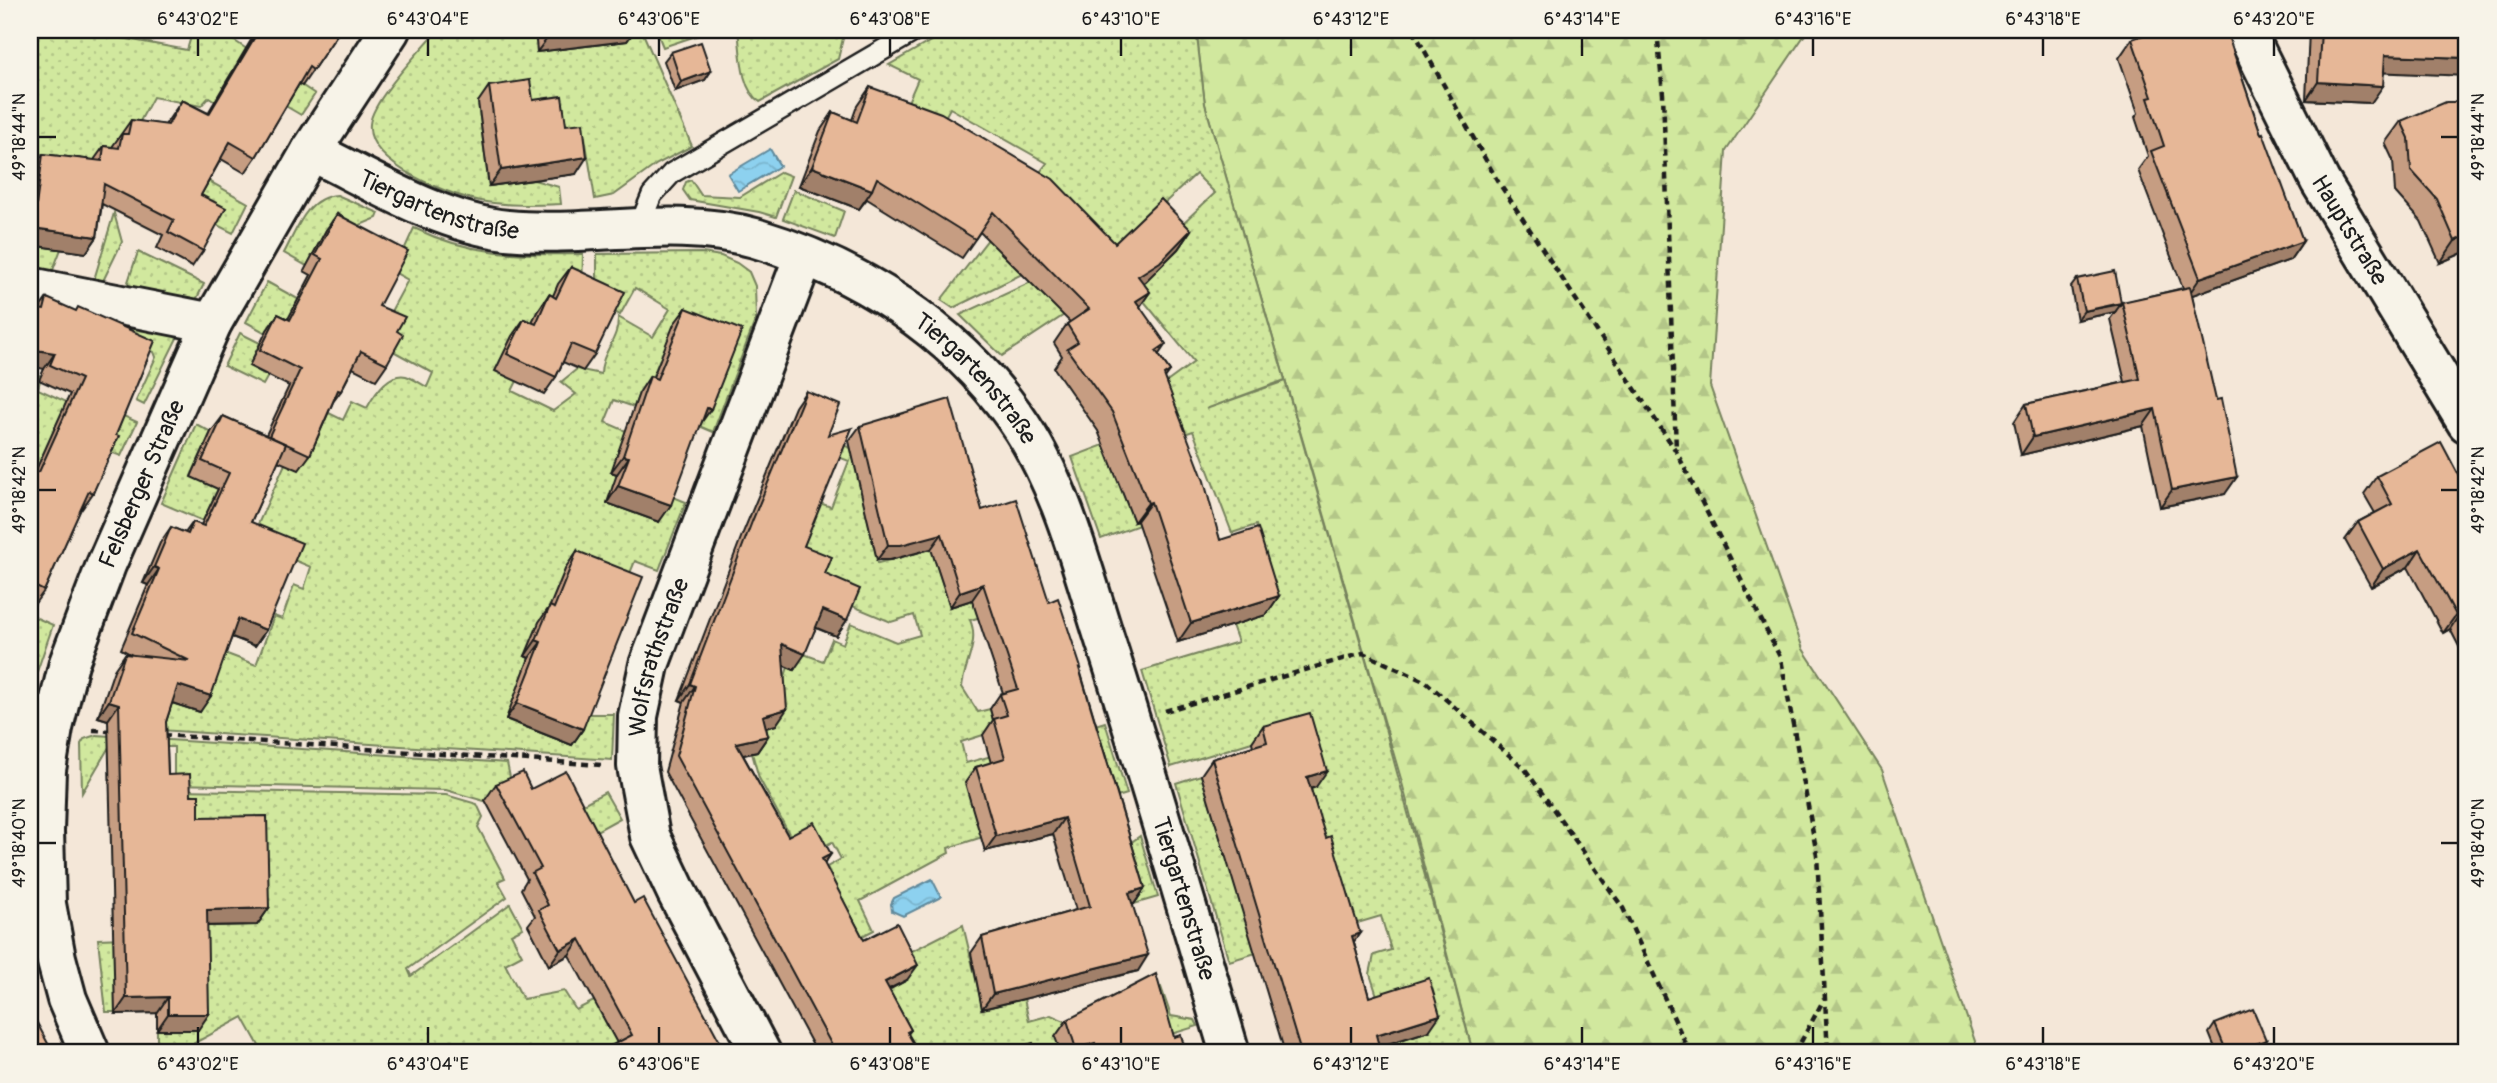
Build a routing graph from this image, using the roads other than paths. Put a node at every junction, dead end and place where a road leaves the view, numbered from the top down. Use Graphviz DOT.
graph roads {
  1 [pos="390,30"];
  2 [pos="917,30"];
  3 [pos="2245,30"];
  4 [pos="311,151"];
  5 [pos="638,229"];
  6 [pos="804,256"];
  7 [pos="30,287"];
  8 [pos="212,323"];
  9 [pos="2467,423"];
  10 [pos="38,769"];
  11 [pos="43,960"];
  12 [pos="90,1053"];
  13 [pos="761,1053"];
  14 [pos="1230,1053"];
  1 -- 4 [label="street, Felsberger Straße"];
  2 -- 5 [label="lane"];
  3 -- 9 [label="street, Hauptstraße"];
  4 -- 5 [label="street, Tiergartenstraße"];
  4 -- 8 [label="street, Felsberger Straße"];
  5 -- 6 [label="street, Tiergartenstraße"];
  6 -- 13 [label="street, Wolfsrathstraße"];
  6 -- 14 [label="street, Tiergartenstraße"];
  7 -- 8 [label="street"];
  8 -- 10 [label="street, Felsberger Straße"];
  10 -- 11 [label="street, Felsberger Straße"];
  11 -- 12 [label="street, Felsberger Straße"];
}
